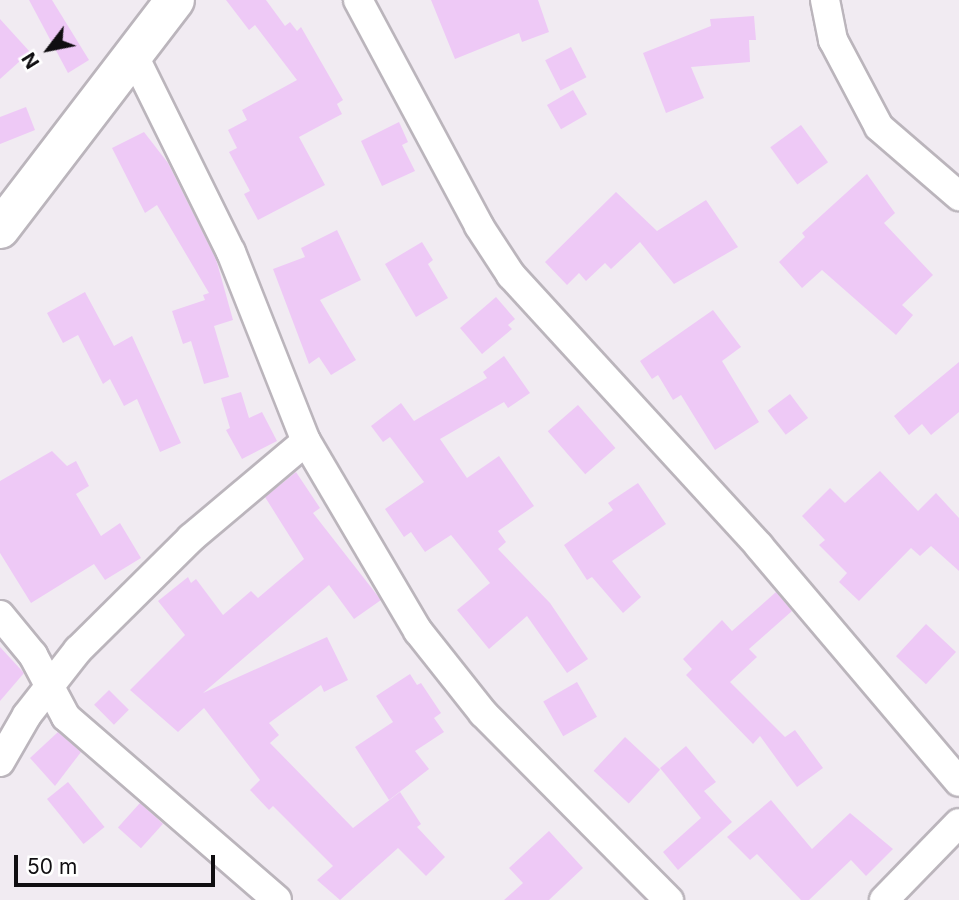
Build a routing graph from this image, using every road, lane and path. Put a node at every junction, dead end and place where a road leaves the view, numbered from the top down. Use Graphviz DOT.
graph roads {
  1 [pos="175,0"];
  2 [pos="358,0"];
  3 [pos="825,0"];
  4 [pos="133,54"];
  5 [pos="959,196"];
  6 [pos="0,229"];
  7 [pos="306,441"];
  8 [pos="0,615"];
  9 [pos="48,687"];
  10 [pos="0,762"];
  11 [pos="959,782"];
  12 [pos="959,823"];
  13 [pos="277,900"];
  14 [pos="668,900"];
  15 [pos="884,900"];
  1 -- 4 [label="street"];
  2 -- 11 [label="street"];
  3 -- 5 [label="street"];
  4 -- 6 [label="street"];
  4 -- 7 [label="street"];
  7 -- 9 [label="street"];
  7 -- 14 [label="street"];
  8 -- 9 [label="street"];
  9 -- 10 [label="street"];
  9 -- 13 [label="street"];
  12 -- 15 [label="street"];
}
